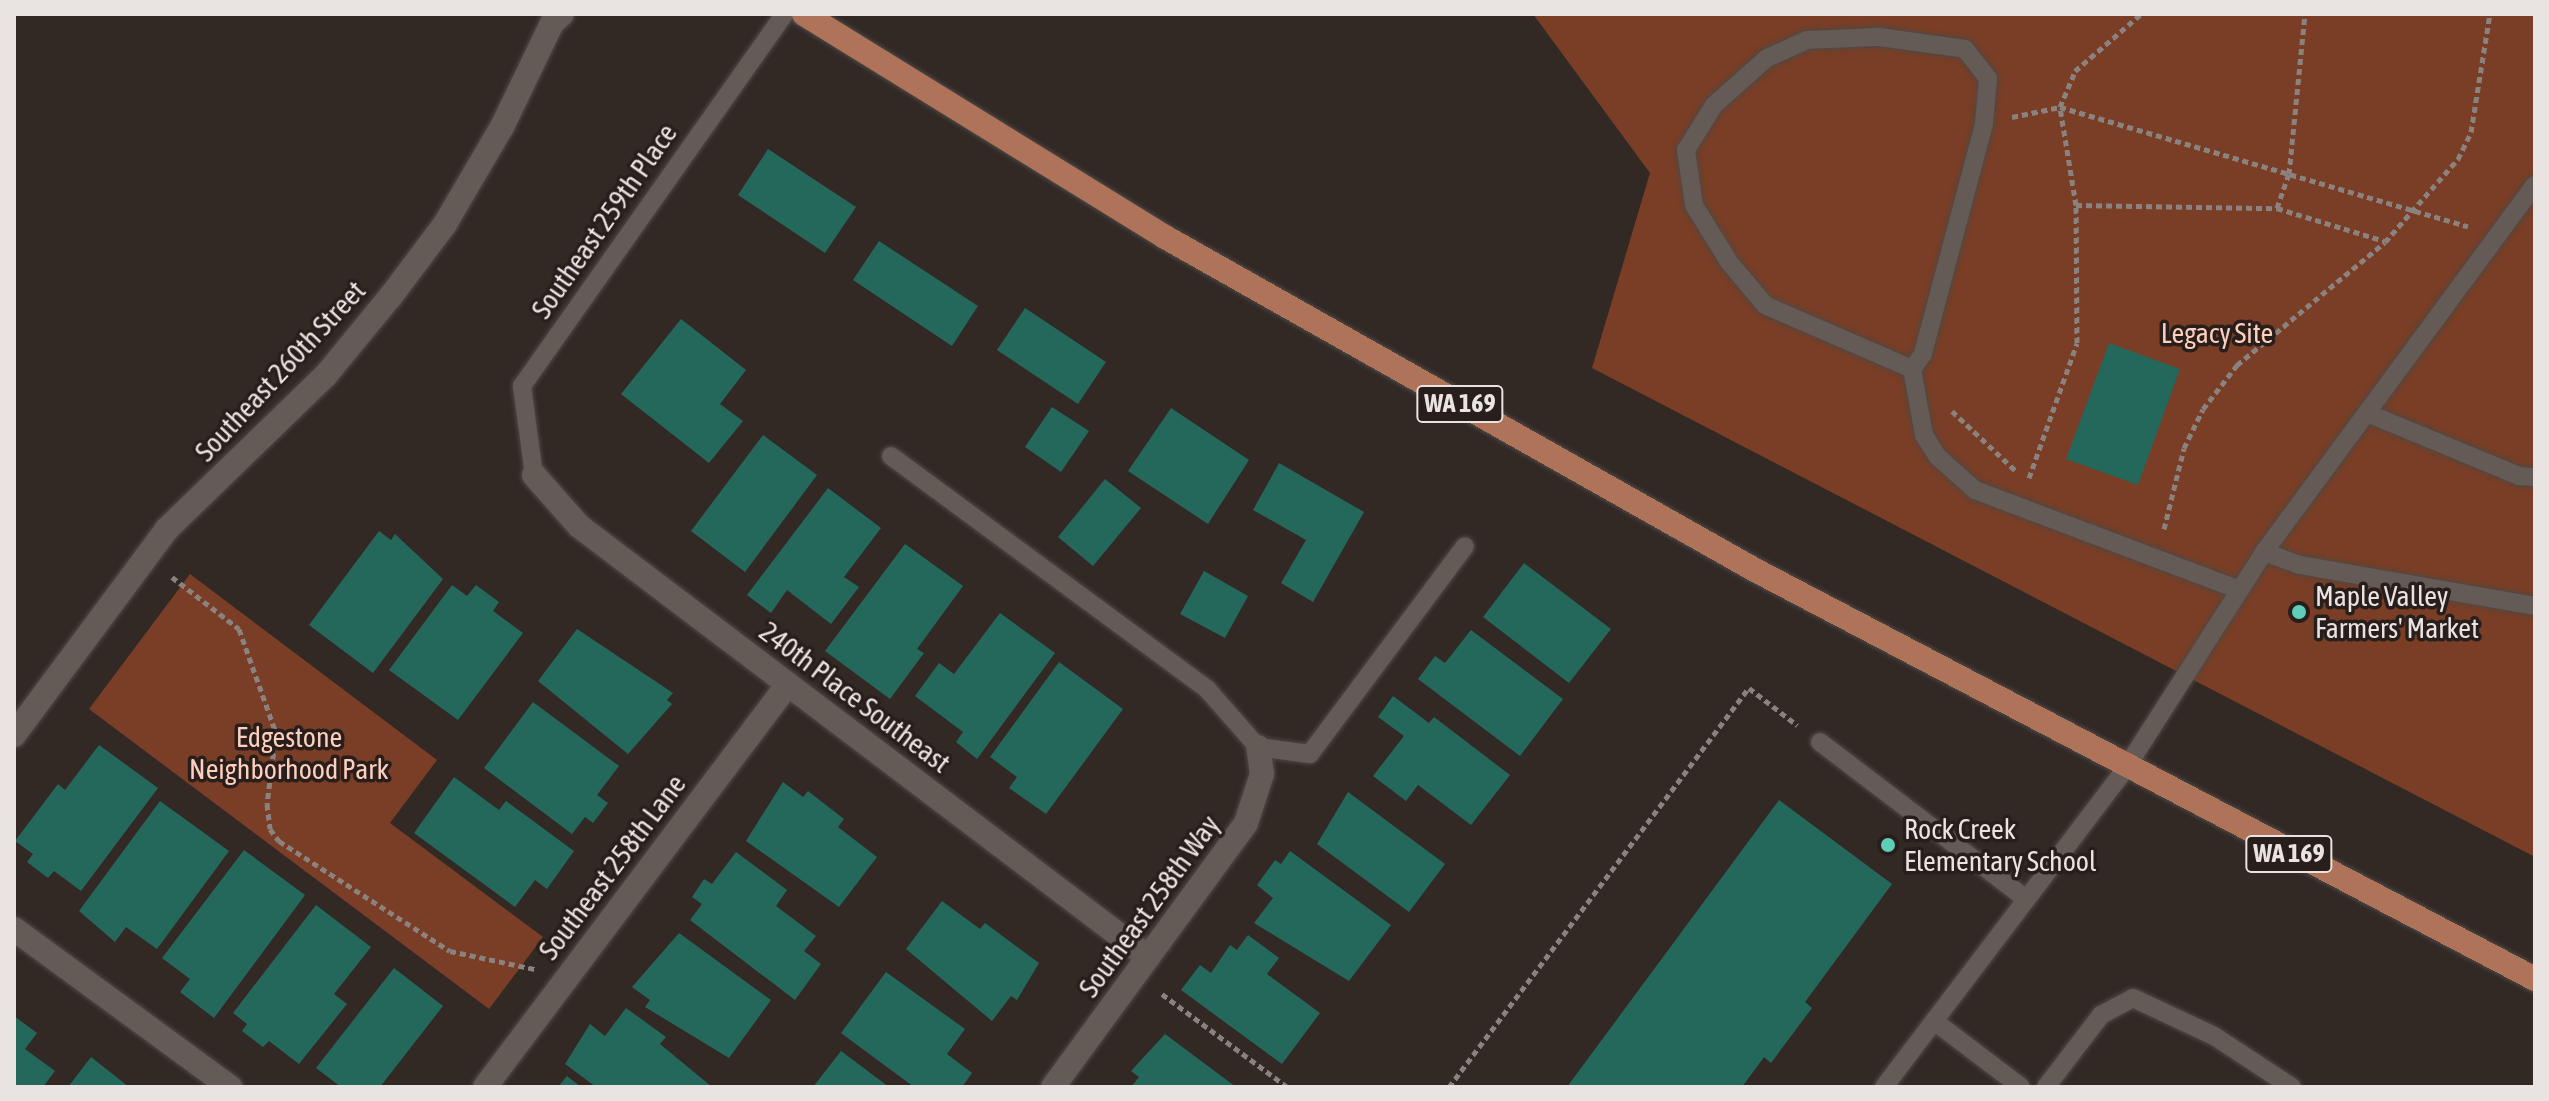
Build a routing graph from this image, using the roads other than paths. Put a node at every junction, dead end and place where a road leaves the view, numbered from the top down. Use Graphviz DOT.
graph roads {
  1 [pos="784,14"];
  2 [pos="804,14"];
  3 [pos="555,17"];
  4 [pos="2535,185"];
  5 [pos="1912,369"];
  6 [pos="2367,413"];
  7 [pos="891,456"];
  8 [pos="534,475"];
  9 [pos="2535,477"];
  10 [pos="1465,546"];
  11 [pos="2264,552"];
  12 [pos="2240,590"];
  13 [pos="2535,606"];
  14 [pos="788,684"];
  15 [pos="14,735"];
  16 [pos="1820,742"];
  17 [pos="1258,747"];
  18 [pos="2126,768"];
  19 [pos="2026,899"];
  20 [pos="14,929"];
  21 [pos="1142,966"];
  22 [pos="2535,979"];
  23 [pos="1934,1021"];
  24 [pos="230,1087"];
  25 [pos="485,1087"];
  26 [pos="1053,1087"];
  27 [pos="1884,1087"];
  28 [pos="2021,1087"];
  29 [pos="2046,1087"];
  30 [pos="2292,1087"];
  1 -- 8 [label="lane, Southeast 259th Place"];
  2 -- 18 [label="main road, WA 169"];
  3 -- 15 [label="street, Southeast 260th Street"];
  4 -- 6 [label="lane"];
  5 -- 5 [label="lane"];
  5 -- 12 [label="lane"];
  6 -- 9 [label="lane"];
  6 -- 11 [label="lane"];
  7 -- 17 [label="lane"];
  8 -- 14 [label="street, 240th Place Southeast"];
  10 -- 17 [label="lane"];
  11 -- 12 [label="lane"];
  11 -- 13 [label="lane"];
  12 -- 18 [label="lane"];
  14 -- 21 [label="street, 240th Place Southeast"];
  14 -- 25 [label="street, Southeast 258th Lane"];
  16 -- 19 [label="lane"];
  17 -- 21 [label="street, Southeast 258th Way"];
  18 -- 19 [label="lane"];
  18 -- 22 [label="main road, WA 169"];
  19 -- 23 [label="lane"];
  20 -- 24 [label="street"];
  21 -- 26 [label="street, Southeast 258th Way"];
  23 -- 27 [label="lane"];
  23 -- 28 [label="lane"];
  29 -- 30 [label="lane"];
}
